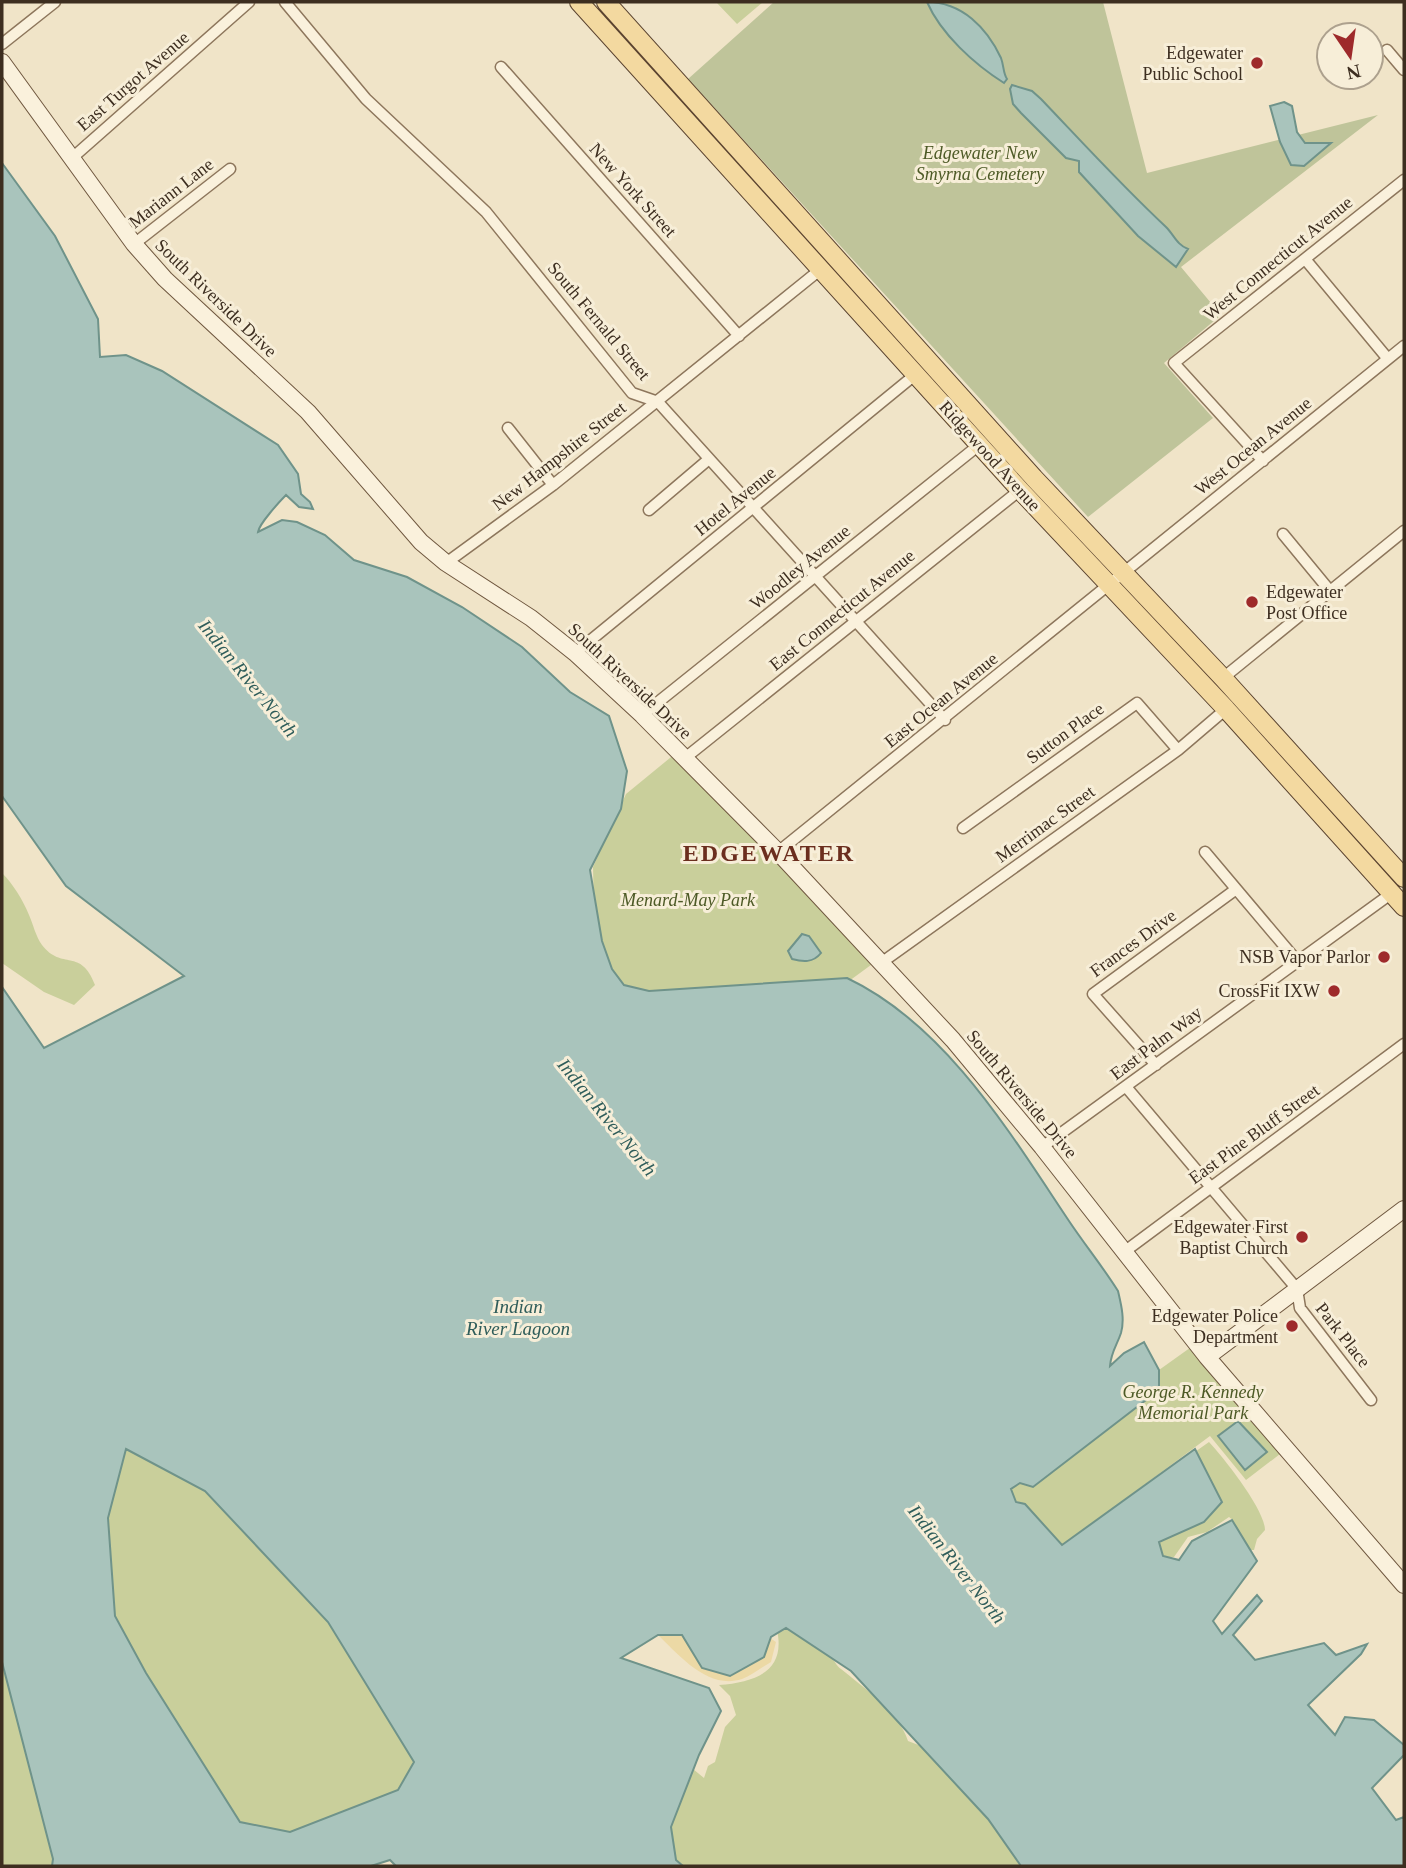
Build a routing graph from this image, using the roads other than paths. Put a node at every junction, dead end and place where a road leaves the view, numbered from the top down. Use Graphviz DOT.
graph roads {
  1 [pos="55,2"];
  2 [pos="249,2"];
  3 [pos="285,2"];
  4 [pos="606,2"];
  5 [pos="581,4"];
  6 [pos="2,44"];
  7 [pos="1388,50"];
  8 [pos="2,62"];
  9 [pos="501,67"];
  10 [pos="1404,70"];
  11 [pos="675,79"];
  12 [pos="71,159"];
  13 [pos="725,162"];
  14 [pos="230,169"];
  15 [pos="1404,180"];
  16 [pos="134,244"];
  17 [pos="825,246"];
  18 [pos="1306,259"];
  19 [pos="823,271"];
  20 [pos="739,335"];
  21 [pos="915,346"];
  22 [pos="1404,346"];
  23 [pos="1388,359"];
  24 [pos="916,374"];
  25 [pos="657,402"];
  26 [pos="508,428"];
  27 [pos="979,445"];
  28 [pos="709,459"];
  29 [pos="1263,461"];
  30 [pos="553,485"];
  31 [pos="1020,490"];
  32 [pos="754,508"];
  33 [pos="649,510"];
  34 [pos="1404,531"];
  35 [pos="1283,534"];
  36 [pos="446,563"];
  37 [pos="1124,574"];
  38 [pos="814,578"];
  39 [pos="1110,585"];
  40 [pos="1330,592"];
  41 [pos="855,622"];
  42 [pos="575,653"];
  43 [pos="1223,678"];
  44 [pos="1226,709"];
  45 [pos="642,715"];
  46 [pos="945,720"];
  47 [pos="1178,750"];
  48 [pos="685,758"];
  49 [pos="1270,758"];
  50 [pos="1346,814"];
  51 [pos="963,828"];
  52 [pos="778,852"];
  53 [pos="1205,852"];
  54 [pos="1404,878"];
  55 [pos="1235,890"];
  56 [pos="1400,898"];
  57 [pos="1297,961"];
  58 [pos="881,963"];
  59 [pos="1404,1044"];
  60 [pos="1156,1065"];
  61 [pos="1127,1088"];
  62 [pos="1042,1147"];
  63 [pos="1209,1188"];
  64 [pos="1404,1209"];
  65 [pos="1124,1252"];
  66 [pos="1297,1289"];
  67 [pos="1207,1357"];
  68 [pos="1371,1399"];
  69 [pos="1401,1575"];
  1 -- 6 [label="street"];
  2 -- 12 [label="street, East Turgot Avenue"];
  3 -- 25 [label="street, South Fernald Street"];
  4 -- 11 [label="main road, Ridgewood Avenue"];
  5 -- 11 [label="main road"];
  5 -- 13 [label="main road, Ridgewood Avenue"];
  7 -- 10 [label="street"];
  8 -- 12 [label="street, South Riverside Drive"];
  9 -- 20 [label="street, New York Street"];
  11 -- 17 [label="main road, Ridgewood Avenue"];
  12 -- 16 [label="street, South Riverside Drive"];
  13 -- 17 [label="main road"];
  13 -- 19 [label="main road, Ridgewood Avenue"];
  14 -- 16 [label="street, Mariann Lane"];
  15 -- 18 [label="street, West Connecticut Avenue"];
  16 -- 36 [label="street, South Riverside Drive"];
  17 -- 21 [label="main road, Ridgewood Avenue"];
  18 -- 23 [label="street"];
  18 -- 29 [label="street, West Connecticut Avenue"];
  19 -- 20 [label="street, New Hampshire Street"];
  19 -- 21 [label="main road"];
  19 -- 24 [label="main road, Ridgewood Avenue"];
  20 -- 25 [label="street, New Hampshire Street"];
  21 -- 37 [label="main road, Ridgewood Avenue"];
  22 -- 23 [label="street, West Ocean Avenue"];
  23 -- 29 [label="street, West Ocean Avenue"];
  24 -- 27 [label="main road, Ridgewood Avenue"];
  24 -- 32 [label="street, Hotel Avenue"];
  25 -- 28 [label="street, South Fernald Street"];
  25 -- 30 [label="street, New Hampshire Street"];
  26 -- 30 [label="street"];
  27 -- 31 [label="main road, Ridgewood Avenue"];
  27 -- 38 [label="street, Woodley Avenue"];
  28 -- 32 [label="street, South Fernald Street"];
  28 -- 33 [label="street"];
  29 -- 37 [label="street, West Ocean Avenue"];
  30 -- 36 [label="street, New Hampshire Street"];
  31 -- 39 [label="main road, Ridgewood Avenue"];
  31 -- 41 [label="street, East Connecticut Avenue"];
  32 -- 38 [label="street, South Fernald Street"];
  32 -- 42 [label="street, Hotel Avenue"];
  34 -- 40 [label="street"];
  35 -- 40 [label="street"];
  36 -- 42 [label="street, South Riverside Drive"];
  37 -- 39 [label="street, East Ocean Avenue"];
  37 -- 43 [label="main road, Ridgewood Avenue"];
  38 -- 41 [label="street, South Fernald Street"];
  38 -- 45 [label="street, Woodley Avenue"];
  39 -- 44 [label="main road, Ridgewood Avenue"];
  39 -- 46 [label="street, East Ocean Avenue"];
  40 -- 43 [label="street"];
  41 -- 46 [label="street, South Fernald Street"];
  41 -- 48 [label="street, East Connecticut Avenue"];
  42 -- 45 [label="street, South Riverside Drive"];
  43 -- 50 [label="main road, Ridgewood Avenue"];
  44 -- 47 [label="street, Merrimac Street"];
  44 -- 49 [label="main road, Ridgewood Avenue"];
  45 -- 48 [label="street, South Riverside Drive"];
  46 -- 52 [label="street, East Ocean Avenue"];
  47 -- 51 [label="street, Sutton Place"];
  47 -- 58 [label="street, Merrimac Street"];
  48 -- 52 [label="street, South Riverside Drive"];
  49 -- 50 [label="main road"];
  49 -- 56 [label="main road, Ridgewood Avenue"];
  50 -- 54 [label="main road, Ridgewood Avenue"];
  52 -- 58 [label="street, South Riverside Drive"];
  53 -- 55 [label="street"];
  55 -- 57 [label="street"];
  55 -- 60 [label="street, Frances Drive"];
  56 -- 57 [label="street, East Palm Way"];
  57 -- 60 [label="street, East Palm Way"];
  58 -- 62 [label="street, South Riverside Drive"];
  59 -- 63 [label="street, East Pine Bluff Street"];
  60 -- 61 [label="street, East Palm Way"];
  61 -- 62 [label="street, East Palm Way"];
  61 -- 63 [label="street, Park Place"];
  62 -- 65 [label="street, South Riverside Drive"];
  63 -- 65 [label="street, East Pine Bluff Street"];
  63 -- 66 [label="street, Park Place"];
  64 -- 66 [label="street"];
  65 -- 67 [label="street, South Riverside Drive"];
  66 -- 67 [label="street"];
  66 -- 68 [label="street, Park Place"];
  67 -- 69 [label="street, South Riverside Drive"];
}
